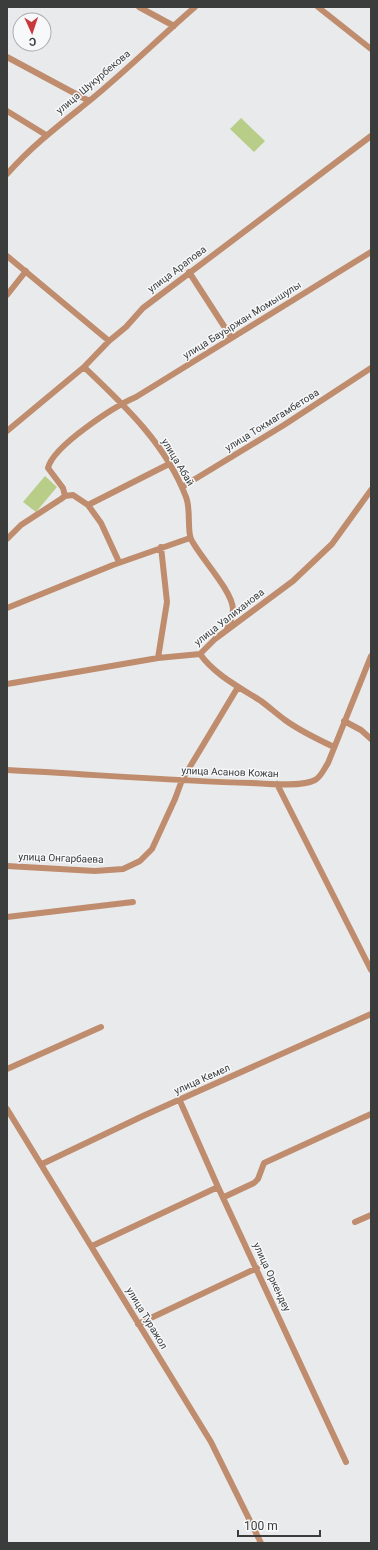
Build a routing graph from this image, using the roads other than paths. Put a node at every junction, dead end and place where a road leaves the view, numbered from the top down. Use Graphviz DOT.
graph roads {
  1 [pos="139,7"];
  2 [pos="195,7"];
  3 [pos="318,7"];
  4 [pos="174,26"];
  5 [pos="371,49"];
  6 [pos="7,57"];
  7 [pos="89,101"];
  8 [pos="7,111"];
  9 [pos="46,135"];
  10 [pos="371,136"];
  11 [pos="7,174"];
  12 [pos="371,252"];
  13 [pos="7,256"];
  14 [pos="26,271"];
  15 [pos="189,272"];
  16 [pos="7,295"];
  17 [pos="231,337"];
  18 [pos="109,341"];
  19 [pos="84,367"];
  20 [pos="371,368"];
  21 [pos="122,403"];
  22 [pos="7,431"];
  23 [pos="169,464"];
  24 [pos="182,488"];
  25 [pos="371,490"];
  26 [pos="65,496"];
  27 [pos="88,505"];
  28 [pos="190,538"];
  29 [pos="7,539"];
  30 [pos="161,547"];
  31 [pos="119,562"];
  32 [pos="7,608"];
  33 [pos="227,630"];
  34 [pos="200,654"];
  35 [pos="371,656"];
  36 [pos="158,658"];
  37 [pos="7,684"];
  38 [pos="238,687"];
  39 [pos="344,721"];
  40 [pos="371,739"];
  41 [pos="334,747"];
  42 [pos="7,770"];
  43 [pos="182,780"];
  44 [pos="277,784"];
  45 [pos="7,866"];
  46 [pos="133,902"];
  47 [pos="7,917"];
  48 [pos="371,970"];
  49 [pos="371,1014"];
  50 [pos="101,1027"];
  51 [pos="7,1069"];
  52 [pos="180,1101"];
  53 [pos="7,1108"];
  54 [pos="371,1114"];
  55 [pos="42,1164"];
  56 [pos="218,1187"];
  57 [pos="224,1198"];
  58 [pos="371,1215"];
  59 [pos="355,1222"];
  60 [pos="92,1246"];
  61 [pos="257,1268"];
  62 [pos="138,1324"];
  63 [pos="346,1462"];
  64 [pos="261,1543"];
  1 -- 4 [label="street"];
  2 -- 4 [label="street, улица Шукурбекова"];
  3 -- 5 [label="street"];
  4 -- 7 [label="street, улица Шукурбекова"];
  6 -- 7 [label="street"];
  7 -- 9 [label="street, улица Шукурбекова"];
  8 -- 9 [label="street"];
  9 -- 11 [label="street, улица Шукурбекова"];
  10 -- 15 [label="street, улица Арапова"];
  12 -- 17 [label="street, улица Бауыржан Момышулы"];
  13 -- 14 [label="street"];
  14 -- 16 [label="street"];
  14 -- 18 [label="street"];
  15 -- 17 [label="street"];
  15 -- 18 [label="street, улица Арапова"];
  17 -- 21 [label="street, улица Бауыржан Момышулы"];
  18 -- 19 [label="street, улица Арапова"];
  19 -- 21 [label="street, улица Абай"];
  19 -- 22 [label="street, улица Арапова"];
  20 -- 24 [label="street, улица Токмагамбетова"];
  21 -- 23 [label="street, улица Абай"];
  21 -- 26 [label="street, улица Бауыржан Момышулы"];
  23 -- 24 [label="street, улица Абай"];
  23 -- 27 [label="street"];
  24 -- 28 [label="street, улица Абай"];
  25 -- 33 [label="street, улица Уалиханова"];
  26 -- 27 [label="street"];
  26 -- 29 [label="street"];
  27 -- 31 [label="street"];
  28 -- 30 [label="street"];
  28 -- 33 [label="street, улица Абай"];
  30 -- 31 [label="street"];
  30 -- 36 [label="street"];
  31 -- 32 [label="street"];
  33 -- 34 [label="street, улица Уалиханова"];
  34 -- 36 [label="street, улица Уалиханова"];
  34 -- 38 [label="street"];
  35 -- 39 [label="street, улица Асанов Кожан"];
  36 -- 37 [label="street, улица Уалиханова"];
  38 -- 41 [label="street"];
  38 -- 43 [label="street, улица Онгарбаева"];
  39 -- 40 [label="street"];
  39 -- 41 [label="street, улица Асанов Кожан"];
  41 -- 44 [label="street, улица Асанов Кожан"];
  42 -- 43 [label="street, улица Асанов Кожан"];
  43 -- 44 [label="street, улица Асанов Кожан"];
  43 -- 45 [label="street, улица Онгарбаева"];
  44 -- 48 [label="street"];
  46 -- 47 [label="street"];
  49 -- 52 [label="street, улица Кемел"];
  50 -- 51 [label="street"];
  52 -- 55 [label="street, улица Кемел"];
  52 -- 56 [label="street, улица Оркендеу"];
  53 -- 55 [label="street, улица Туражол"];
  54 -- 57 [label="street"];
  55 -- 60 [label="street, улица Туражол"];
  56 -- 57 [label="street, улица Оркендеу"];
  56 -- 60 [label="street"];
  57 -- 61 [label="street, улица Оркендеу"];
  58 -- 59 [label="street"];
  60 -- 62 [label="street, улица Туражол"];
  61 -- 62 [label="street"];
  61 -- 63 [label="street, улица Оркендеу"];
  62 -- 64 [label="street, улица Туражол"];
}
